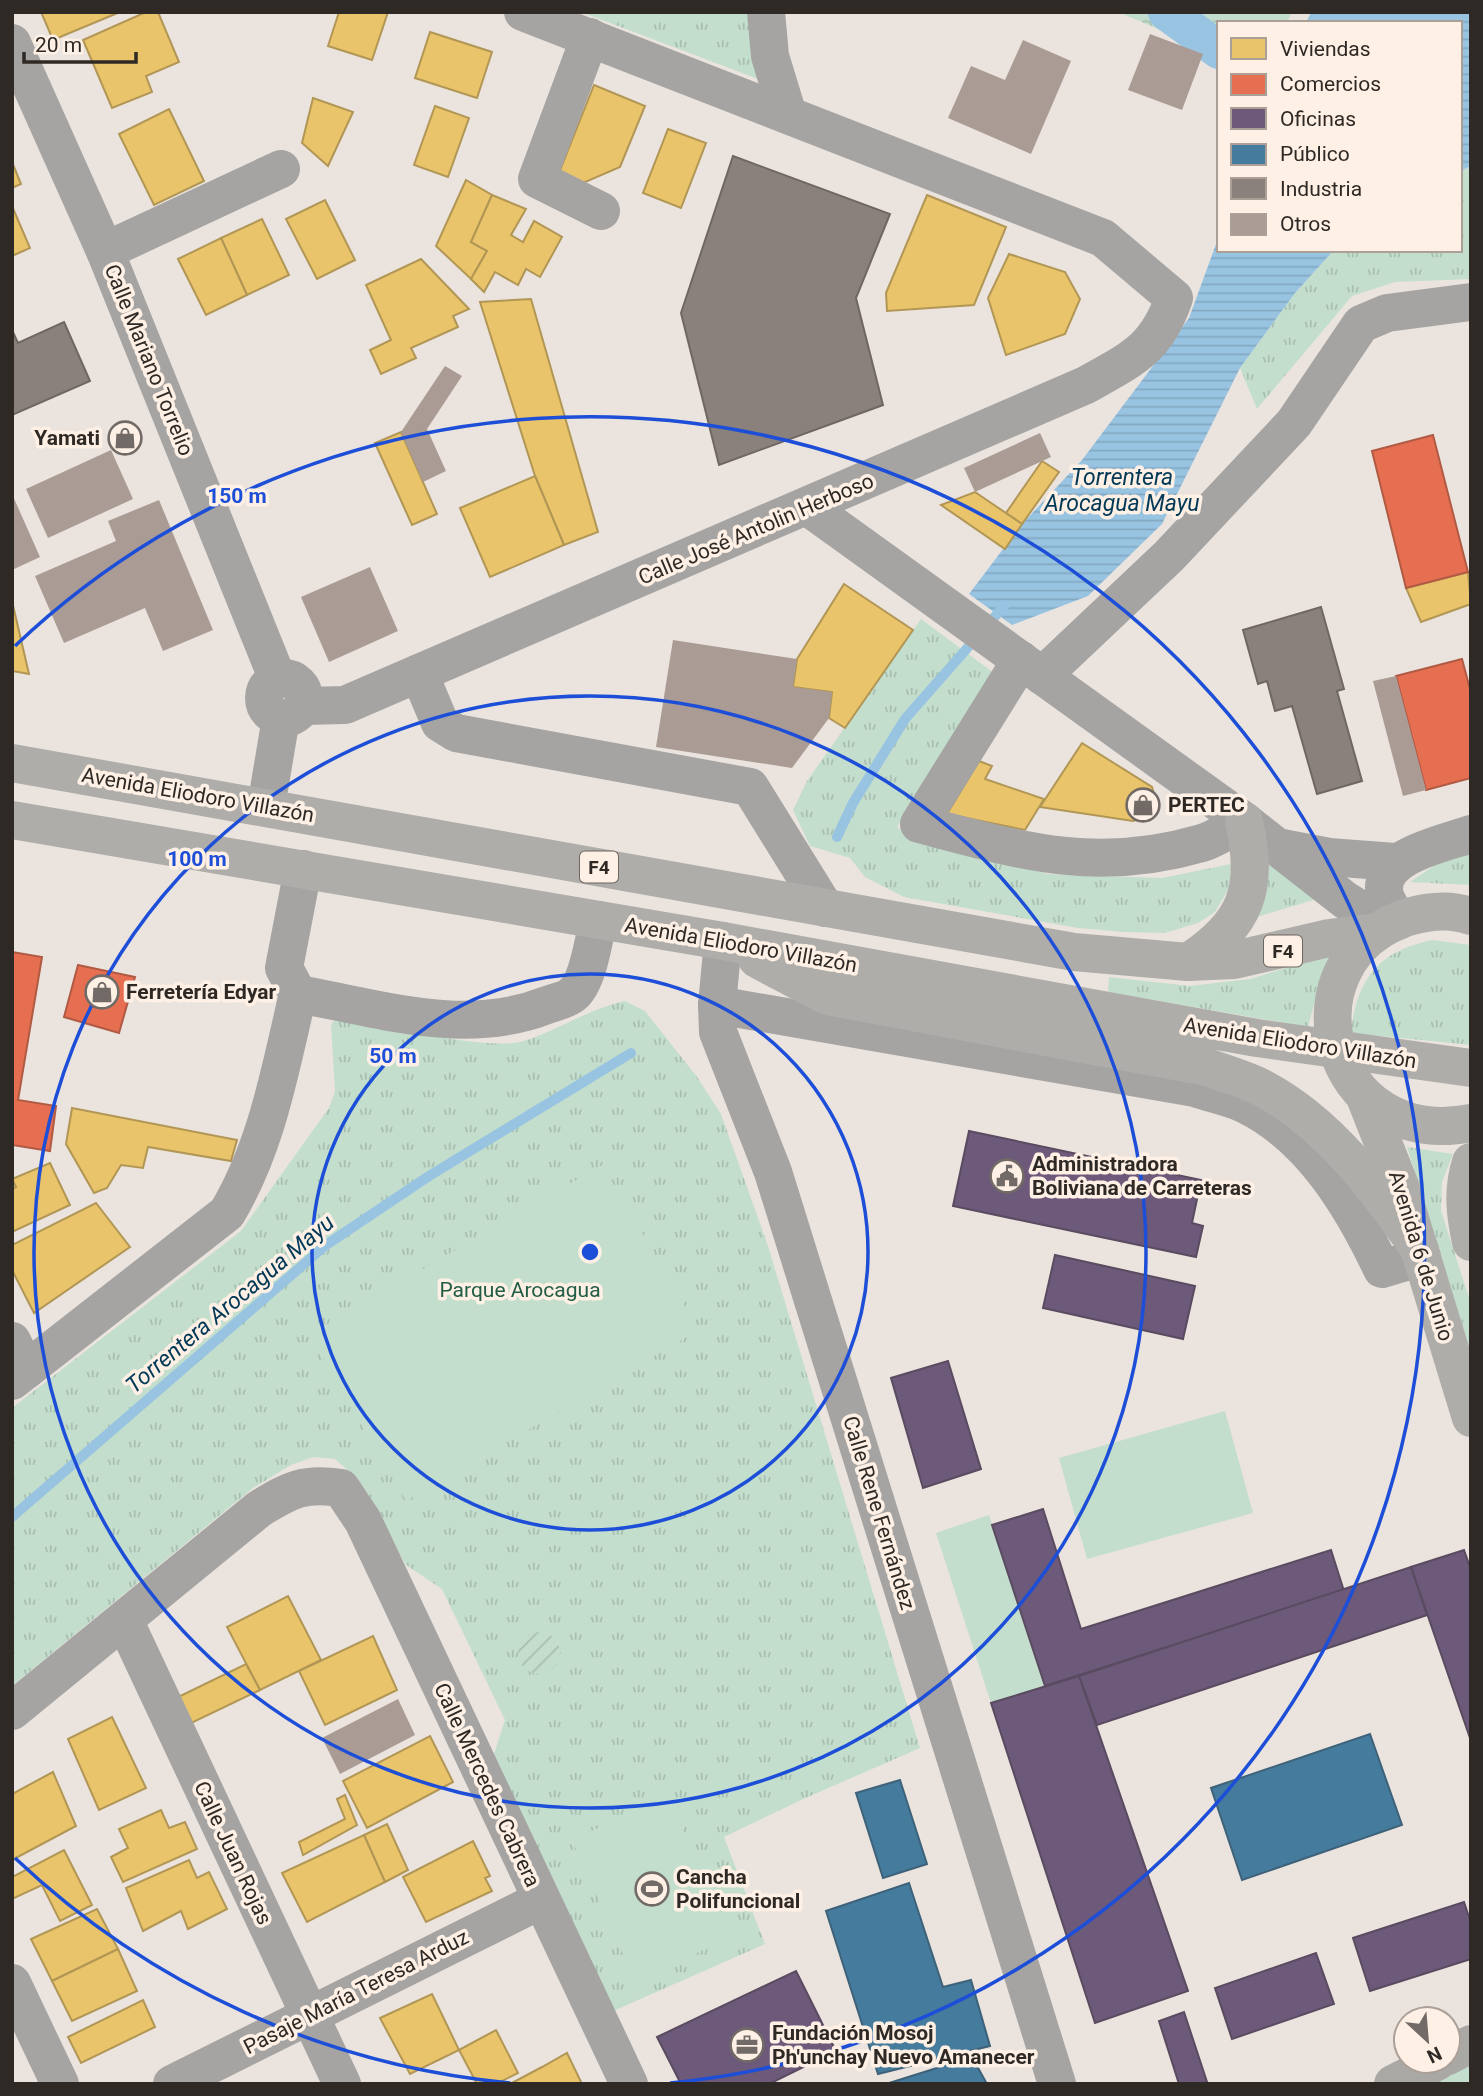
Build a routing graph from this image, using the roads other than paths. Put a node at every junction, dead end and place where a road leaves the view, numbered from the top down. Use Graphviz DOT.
graph roads {
  1 [pos="523,12"];
  2 [pos="766,12"];
  3 [pos="590,37"];
  4 [pos="12,43"];
  5 [pos="788,115"];
  6 [pos="281,169"];
  7 [pos="601,211"];
  8 [pos="105,251"];
  9 [pos="1471,302"];
  10 [pos="808,507"];
  11 [pos="1020,660"];
  12 [pos="419,673"];
  13 [pos="287,701"];
  14 [pos="12,764"];
  15 [pos="266,807"];
  16 [pos="12,820"];
  17 [pos="1244,821"];
  18 [pos="1471,834"];
  19 [pos="1277,847"];
  20 [pos="1395,862"];
  21 [pos="303,869"];
  22 [pos="825,908"];
  23 [pos="1471,916"];
  24 [pos="598,920"];
  25 [pos="1387,926"];
  26 [pos="723,941"];
  27 [pos="1188,962"];
  28 [pos="298,995"];
  29 [pos="717,1006"];
  30 [pos="1337,1049"];
  31 [pos="1471,1068"];
  32 [pos="1365,1097"];
  33 [pos="1471,1124"];
  34 [pos="1471,1162"];
  35 [pos="1471,1242"];
  36 [pos="1421,1254"];
  37 [pos="17,1364"];
  38 [pos="1471,1418"];
  39 [pos="125,1622"];
  40 [pos="12,1711"];
  41 [pos="541,1900"];
  42 [pos="12,1983"];
  43 [pos="310,2015"];
  44 [pos="1411,2075"];
  45 [pos="60,2084"];
  46 [pos="172,2084"];
  47 [pos="342,2084"];
  48 [pos="629,2084"];
  49 [pos="1057,2084"];
  50 [pos="1393,2084"];
  1 -- 3 [label="street"];
  2 -- 5 [label="street"];
  3 -- 5 [label="street"];
  3 -- 7 [label="street"];
  4 -- 8 [label="street, Calle Mariano Torrelio"];
  5 -- 10 [label="street, Calle José Antolin Herboso"];
  6 -- 8 [label="street"];
  8 -- 13 [label="street, Calle Mariano Torrelio"];
  9 -- 11 [label="street"];
  10 -- 11 [label="street"];
  10 -- 12 [label="street, Calle José Antolin Herboso"];
  11 -- 17 [label="street"];
  11 -- 17 [label="street"];
  12 -- 13 [label="street, Calle José Antolin Herboso"];
  12 -- 22 [label="street"];
  13 -- 15 [label="street"];
  14 -- 15 [label="highway, Avenida Eliodoro Villazón / F4"];
  15 -- 22 [label="highway, Avenida Eliodoro Villazón / F4"];
  16 -- 21 [label="highway, Avenida Eliodoro Villazón"];
  17 -- 19 [label="street"];
  17 -- 27 [label="highway"];
  18 -- 20 [label="street"];
  19 -- 20 [label="street"];
  19 -- 25 [label="street"];
  20 -- 25 [label="street"];
  21 -- 24 [label="highway, Avenida Eliodoro Villazón"];
  21 -- 28 [label="street"];
  22 -- 27 [label="highway, Avenida Eliodoro Villazón / F4"];
  23 -- 25 [label="highway, F4"];
  24 -- 26 [label="highway, Avenida Eliodoro Villazón"];
  24 -- 28 [label="street"];
  25 -- 27 [label="highway, Avenida Eliodoro Villazón / F4"];
  25 -- 30 [label="highway"];
  26 -- 29 [label="street, Calle Rene Fernández"];
  26 -- 30 [label="highway, Avenida Eliodoro Villazón"];
  26 -- 36 [label="highway"];
  28 -- 37 [label="street"];
  29 -- 36 [label="street"];
  29 -- 49 [label="street, Calle Rene Fernández"];
  30 -- 31 [label="highway, Avenida Eliodoro Villazón"];
  30 -- 32 [label="highway"];
  32 -- 33 [label="highway"];
  32 -- 36 [label="highway, Avenida 6 de Junio"];
  34 -- 35 [label="highway"];
  36 -- 38 [label="highway, Avenida 6 de Junio"];
  39 -- 40 [label="street"];
  39 -- 41 [label="street, Calle Mercedes Cabrera"];
  39 -- 43 [label="street, Calle Juan Rojas"];
  41 -- 43 [label="street, Pasaje María Teresa Arduz"];
  41 -- 48 [label="street, Calle Mercedes Cabrera"];
  42 -- 45 [label="street"];
  43 -- 46 [label="street, Pasaje María Teresa Arduz"];
  43 -- 47 [label="street, Calle Juan Rojas"];
  44 -- 50 [label="main road"];
}
